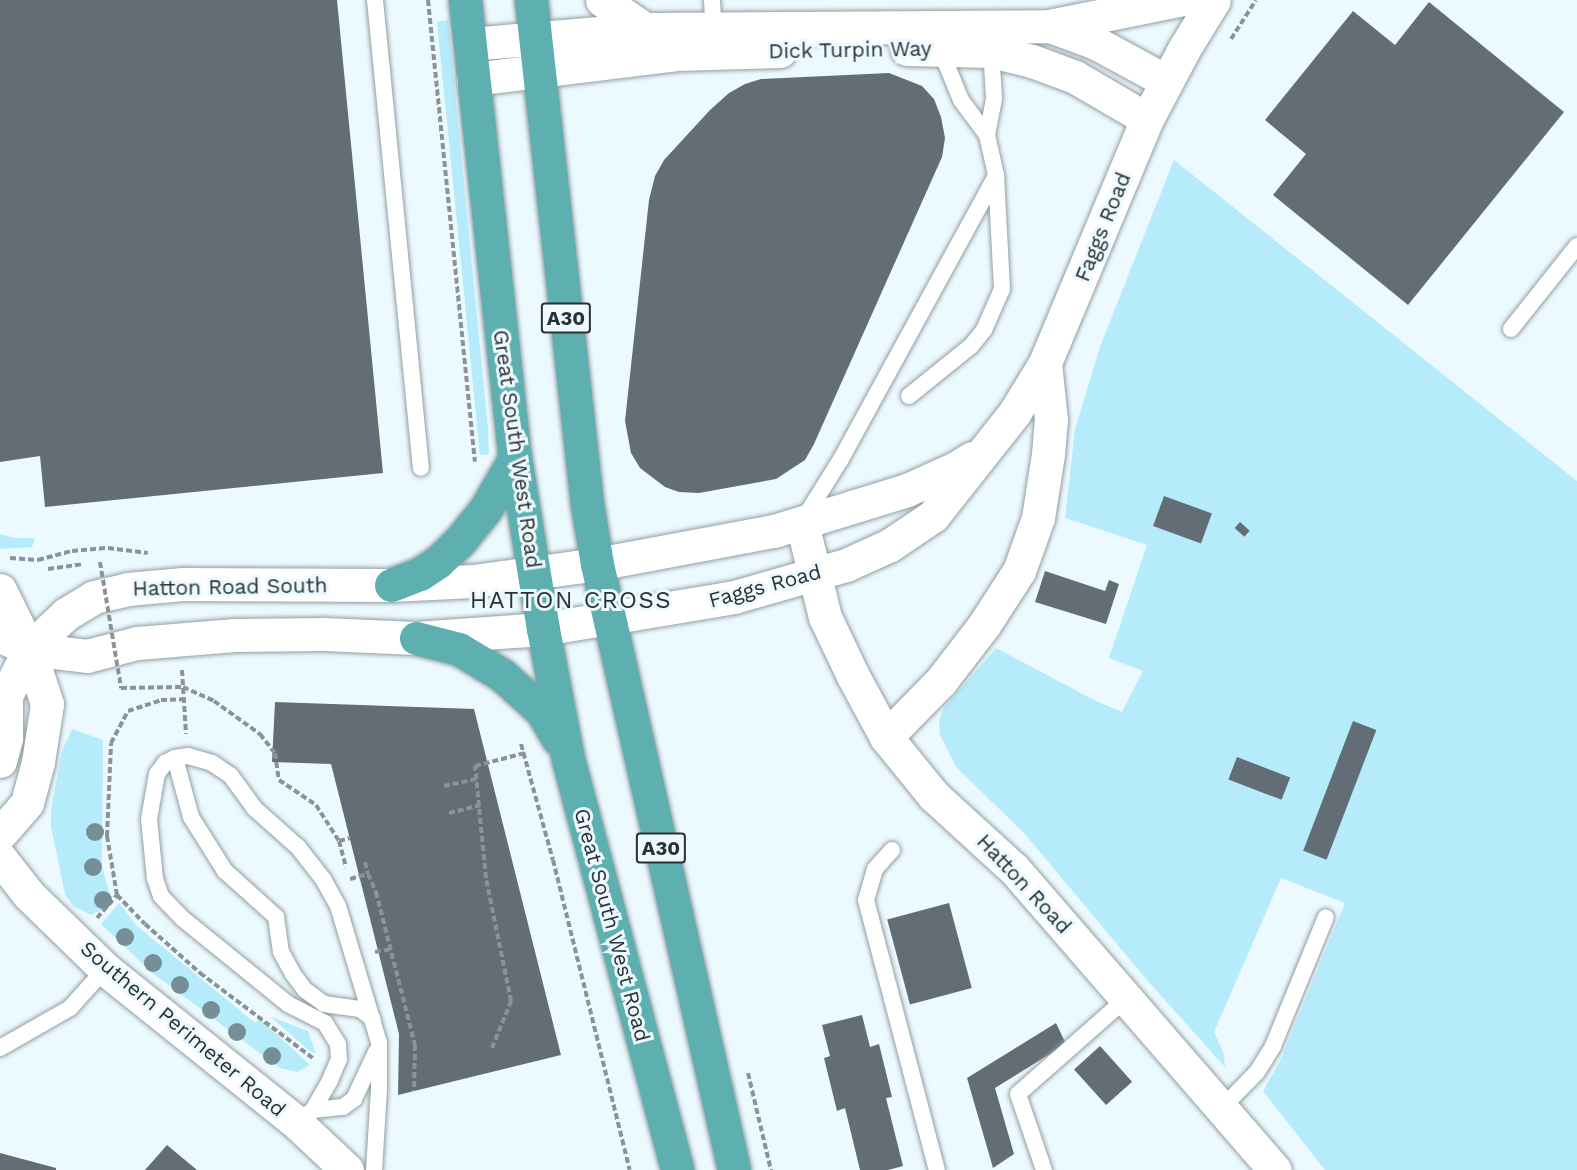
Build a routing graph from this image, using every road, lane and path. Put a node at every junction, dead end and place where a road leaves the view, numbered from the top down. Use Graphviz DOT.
graph roads {
  1 [pos="375,0"];
  2 [pos="428,0"];
  3 [pos="465,0"];
  4 [pos="531,0"];
  5 [pos="602,0"];
  6 [pos="1179,0"];
  7 [pos="1214,0"];
  8 [pos="1256,0"];
  9 [pos="1049,26"];
  10 [pos="714,27"];
  11 [pos="645,29"];
  12 [pos="535,38"];
  13 [pos="944,38"];
  14 [pos="990,38"];
  15 [pos="470,44"];
  16 [pos="1226,47"];
  17 [pos="539,71"];
  18 [pos="473,79"];
  19 [pos="1166,81"];
  20 [pos="1148,119"];
  21 [pos="987,135"];
  22 [pos="996,175"];
  23 [pos="1577,246"];
  24 [pos="1511,329"];
  25 [pos="1046,363"];
  26 [pos="909,396"];
  27 [pos="985,449"];
  28 [pos="515,458"];
  29 [pos="475,465"];
  30 [pos="421,468"];
  31 [pos="802,523"];
  32 [pos="597,564"];
  33 [pos="48,570"];
  34 [pos="534,573"];
  35 [pos="813,575"];
  36 [pos="391,585"];
  37 [pos="0,590"];
  38 [pos="609,620"];
  39 [pos="543,629"];
  40 [pos="416,638"];
  41 [pos="15,643"];
  42 [pos="183,699"];
  43 [pos="886,737"];
  44 [pos="182,757"];
  45 [pos="568,759"];
  46 [pos="0,761"];
  47 [pos="476,778"];
  48 [pos="444,786"];
  49 [pos="480,806"];
  50 [pos="449,813"];
  51 [pos="0,834"];
  52 [pos="350,838"];
  53 [pos="339,841"];
  54 [pos="892,850"];
  55 [pos="0,858"];
  56 [pos="365,862"];
  57 [pos="368,874"];
  58 [pos="117,894"];
  59 [pos="1326,917"];
  60 [pos="76,940"];
  61 [pos="105,969"];
  62 [pos="1127,998"];
  63 [pos="373,1019"];
  64 [pos="379,1042"];
  65 [pos="0,1048"];
  66 [pos="492,1048"];
  67 [pos="333,1073"];
  68 [pos="1222,1108"];
  69 [pos="304,1116"];
  70 [pos="347,1170"];
  71 [pos="374,1170"];
  72 [pos="630,1170"];
  73 [pos="677,1170"];
  74 [pos="734,1170"];
  75 [pos="937,1170"];
  76 [pos="1044,1170"];
  77 [pos="1275,1170"];
  1 -- 30 [label="lane"];
  2 -- 29 [label="path, Great South West Road"];
  3 -- 15 [label="highway, Great South West Road"];
  4 -- 12 [label="highway, A30"];
  5 -- 11 [label="street"];
  6 -- 9 [label="street"];
  7 -- 19 [label="street, Faggs Road"];
  8 -- 16 [label="path"];
  9 -- 14 [label="street, Dick Turpin Way"];
  9 -- 19 [label="street"];
  10 -- 11 [label="street, Dick Turpin Way"];
  10 -- 13 [label="street, Dick Turpin Way"];
  10 -- 17 [label="street, Dick Turpin Way"];
  11 -- 12 [label="street, Dick Turpin Way"];
  12 -- 15 [label="street"];
  12 -- 17 [label="highway, A30"];
  13 -- 14 [label="street, Dick Turpin Way"];
  13 -- 21 [label="lane"];
  14 -- 20 [label="street, Dick Turpin Way"];
  14 -- 21 [label="lane"];
  15 -- 18 [label="highway, Great South West Road"];
  17 -- 18 [label="street, Dick Turpin Way"];
  17 -- 32 [label="highway, A30"];
  18 -- 28 [label="highway, Great South West Road"];
  19 -- 20 [label="street, Faggs Road"];
  20 -- 25 [label="street, Faggs Road"];
  21 -- 22 [label="lane"];
  22 -- 26 [label="lane"];
  22 -- 31 [label="lane"];
  23 -- 24 [label="lane"];
  25 -- 27 [label="street, Faggs Road"];
  25 -- 43 [label="street"];
  27 -- 31 [label="street, Faggs Road"];
  27 -- 35 [label="street, Faggs Road"];
  28 -- 34 [label="highway, Great South West Road"];
  28 -- 36 [label="highway"];
  31 -- 32 [label="street, Faggs Road"];
  31 -- 35 [label="street, Hatton Road"];
  32 -- 34 [label="street, Hatton Road South"];
  32 -- 38 [label="highway, A30"];
  33 -- 42 [label="path, bridge"];
  34 -- 36 [label="street, Hatton Road South"];
  34 -- 39 [label="highway, Great South West Road"];
  35 -- 38 [label="street, Faggs Road"];
  35 -- 43 [label="street, Hatton Road"];
  36 -- 41 [label="street, Hatton Road South"];
  37 -- 41 [label="street"];
  38 -- 39 [label="street, Faggs Road"];
  38 -- 74 [label="highway, A30"];
  39 -- 40 [label="street"];
  39 -- 45 [label="highway, Great South West Road"];
  40 -- 41 [label="street"];
  40 -- 45 [label="highway"];
  41 -- 46 [label="street"];
  41 -- 51 [label="street"];
  42 -- 44 [label="path"];
  42 -- 58 [label="path"];
  43 -- 62 [label="street, Hatton Road"];
  44 -- 63 [label="lane"];
  44 -- 63 [label="lane"];
  44 -- 67 [label="lane"];
  45 -- 73 [label="highway, Great South West Road"];
  47 -- 48 [label="path"];
  47 -- 49 [label="path"];
  47 -- 72 [label="path, Great South West Road"];
  49 -- 50 [label="path"];
  49 -- 66 [label="path"];
  52 -- 53 [label="path"];
  54 -- 75 [label="lane"];
  55 -- 60 [label="street, Southern Perimeter Road"];
  56 -- 57 [label="path"];
  58 -- 60 [label="path"];
  58 -- 67 [label="path"];
  59 -- 68 [label="lane"];
  60 -- 61 [label="street, Southern Perimeter Road"];
  61 -- 65 [label="lane"];
  61 -- 69 [label="street, Southern Perimeter Road"];
  62 -- 68 [label="street, Hatton Road"];
  62 -- 76 [label="lane"];
  63 -- 64 [label="lane"];
  64 -- 69 [label="lane"];
  64 -- 71 [label="lane"];
  67 -- 69 [label="lane"];
  68 -- 77 [label="street, Hatton Road"];
  69 -- 70 [label="street, Southern Perimeter Road"];
}
